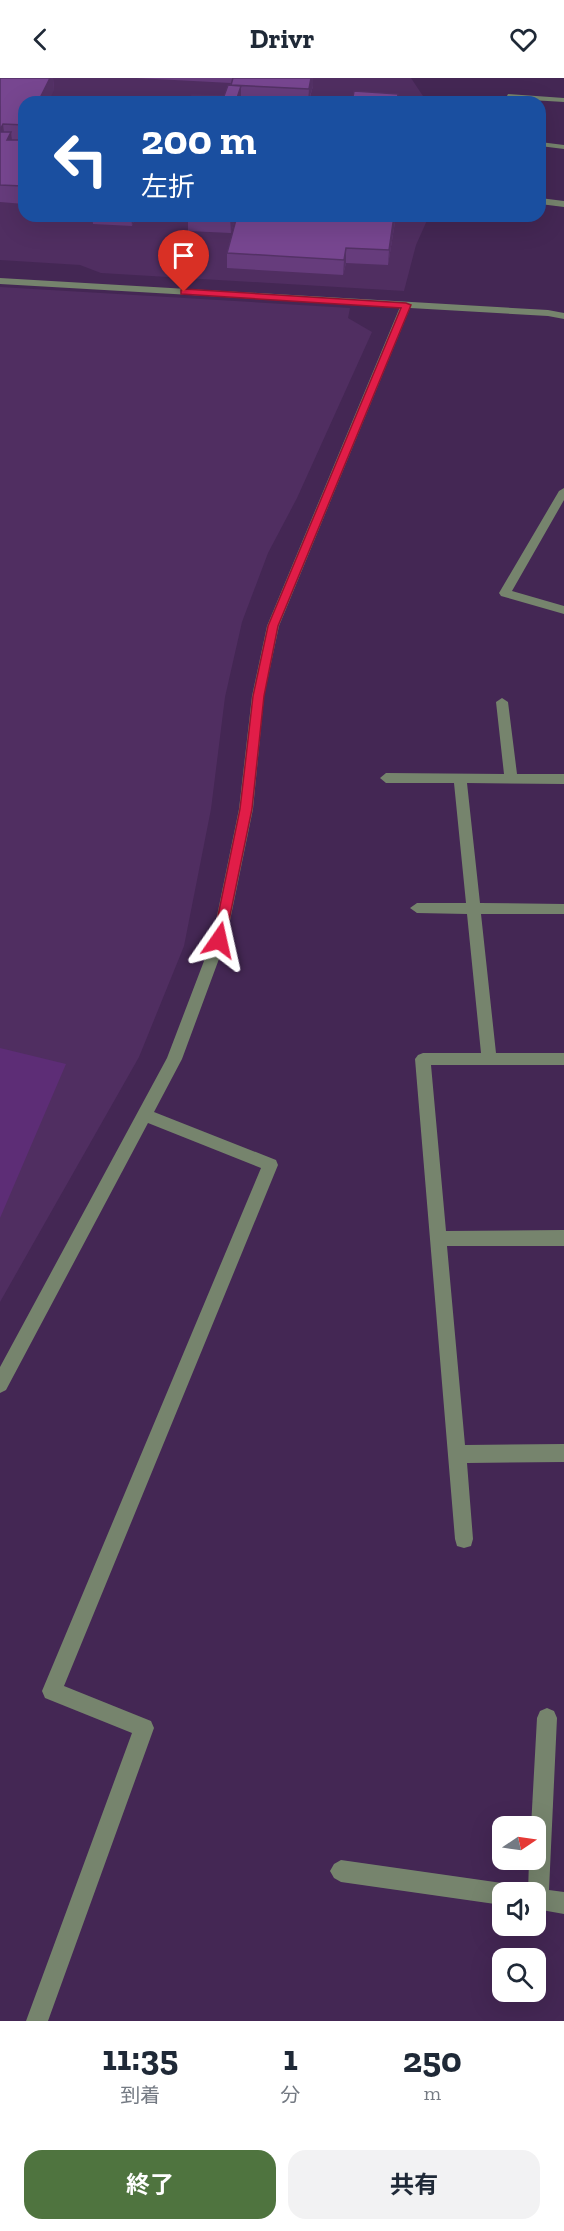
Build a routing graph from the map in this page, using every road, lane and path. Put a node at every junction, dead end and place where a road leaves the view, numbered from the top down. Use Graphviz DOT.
graph roads {
  1 [pos="546,99"];
  2 [pos="564,100"];
  3 [pos="546,145"];
  4 [pos="564,147"];
  5 [pos="546,202"];
  6 [pos="564,204"];
  7 [pos="0,281"];
  8 [pos="406,305"];
  9 [pos="564,316"];
  10 [pos="564,491"];
  11 [pos="560,506"];
  12 [pos="564,610"];
  13 [pos="502,702"];
  14 [pos="386,778"];
  15 [pos="460,779"];
  16 [pos="512,779"];
  17 [pos="564,779"];
  18 [pos="417,908"];
  19 [pos="473,909"];
  20 [pos="564,909"];
  21 [pos="489,1058"];
  22 [pos="564,1059"];
  23 [pos="144,1115"];
  24 [pos="564,1238"];
  25 [pos="440,1239"];
  26 [pos="0,1384"];
  27 [pos="458,1454"];
  28 [pos="564,1454"];
  29 [pos="464,1539"];
  30 [pos="547,1718"];
  31 [pos="341,1871"];
  32 [pos="538,1882"];
  33 [pos="492,1893"];
  34 [pos="546,1900"];
  35 [pos="564,1903"];
  36 [pos="37,2021"];
  1 -- 2 [label="street"];
  3 -- 4 [label="street"];
  5 -- 6 [label="street"];
  7 -- 8 [label="street"];
  8 -- 9 [label="street"];
  8 -- 23 [label="street"];
  10 -- 11 [label="street"];
  11 -- 12 [label="street"];
  13 -- 16 [label="street"];
  14 -- 15 [label="street"];
  15 -- 16 [label="street"];
  15 -- 19 [label="street"];
  16 -- 17 [label="street"];
  18 -- 19 [label="street"];
  19 -- 20 [label="street"];
  19 -- 21 [label="street"];
  21 -- 22 [label="street"];
  21 -- 25 [label="street"];
  23 -- 26 [label="street"];
  23 -- 36 [label="street"];
  24 -- 25 [label="street"];
  25 -- 27 [label="street"];
  27 -- 28 [label="street"];
  27 -- 29 [label="street"];
  30 -- 32 [label="street"];
  31 -- 33 [label="street"];
  34 -- 35 [label="street"];
}
